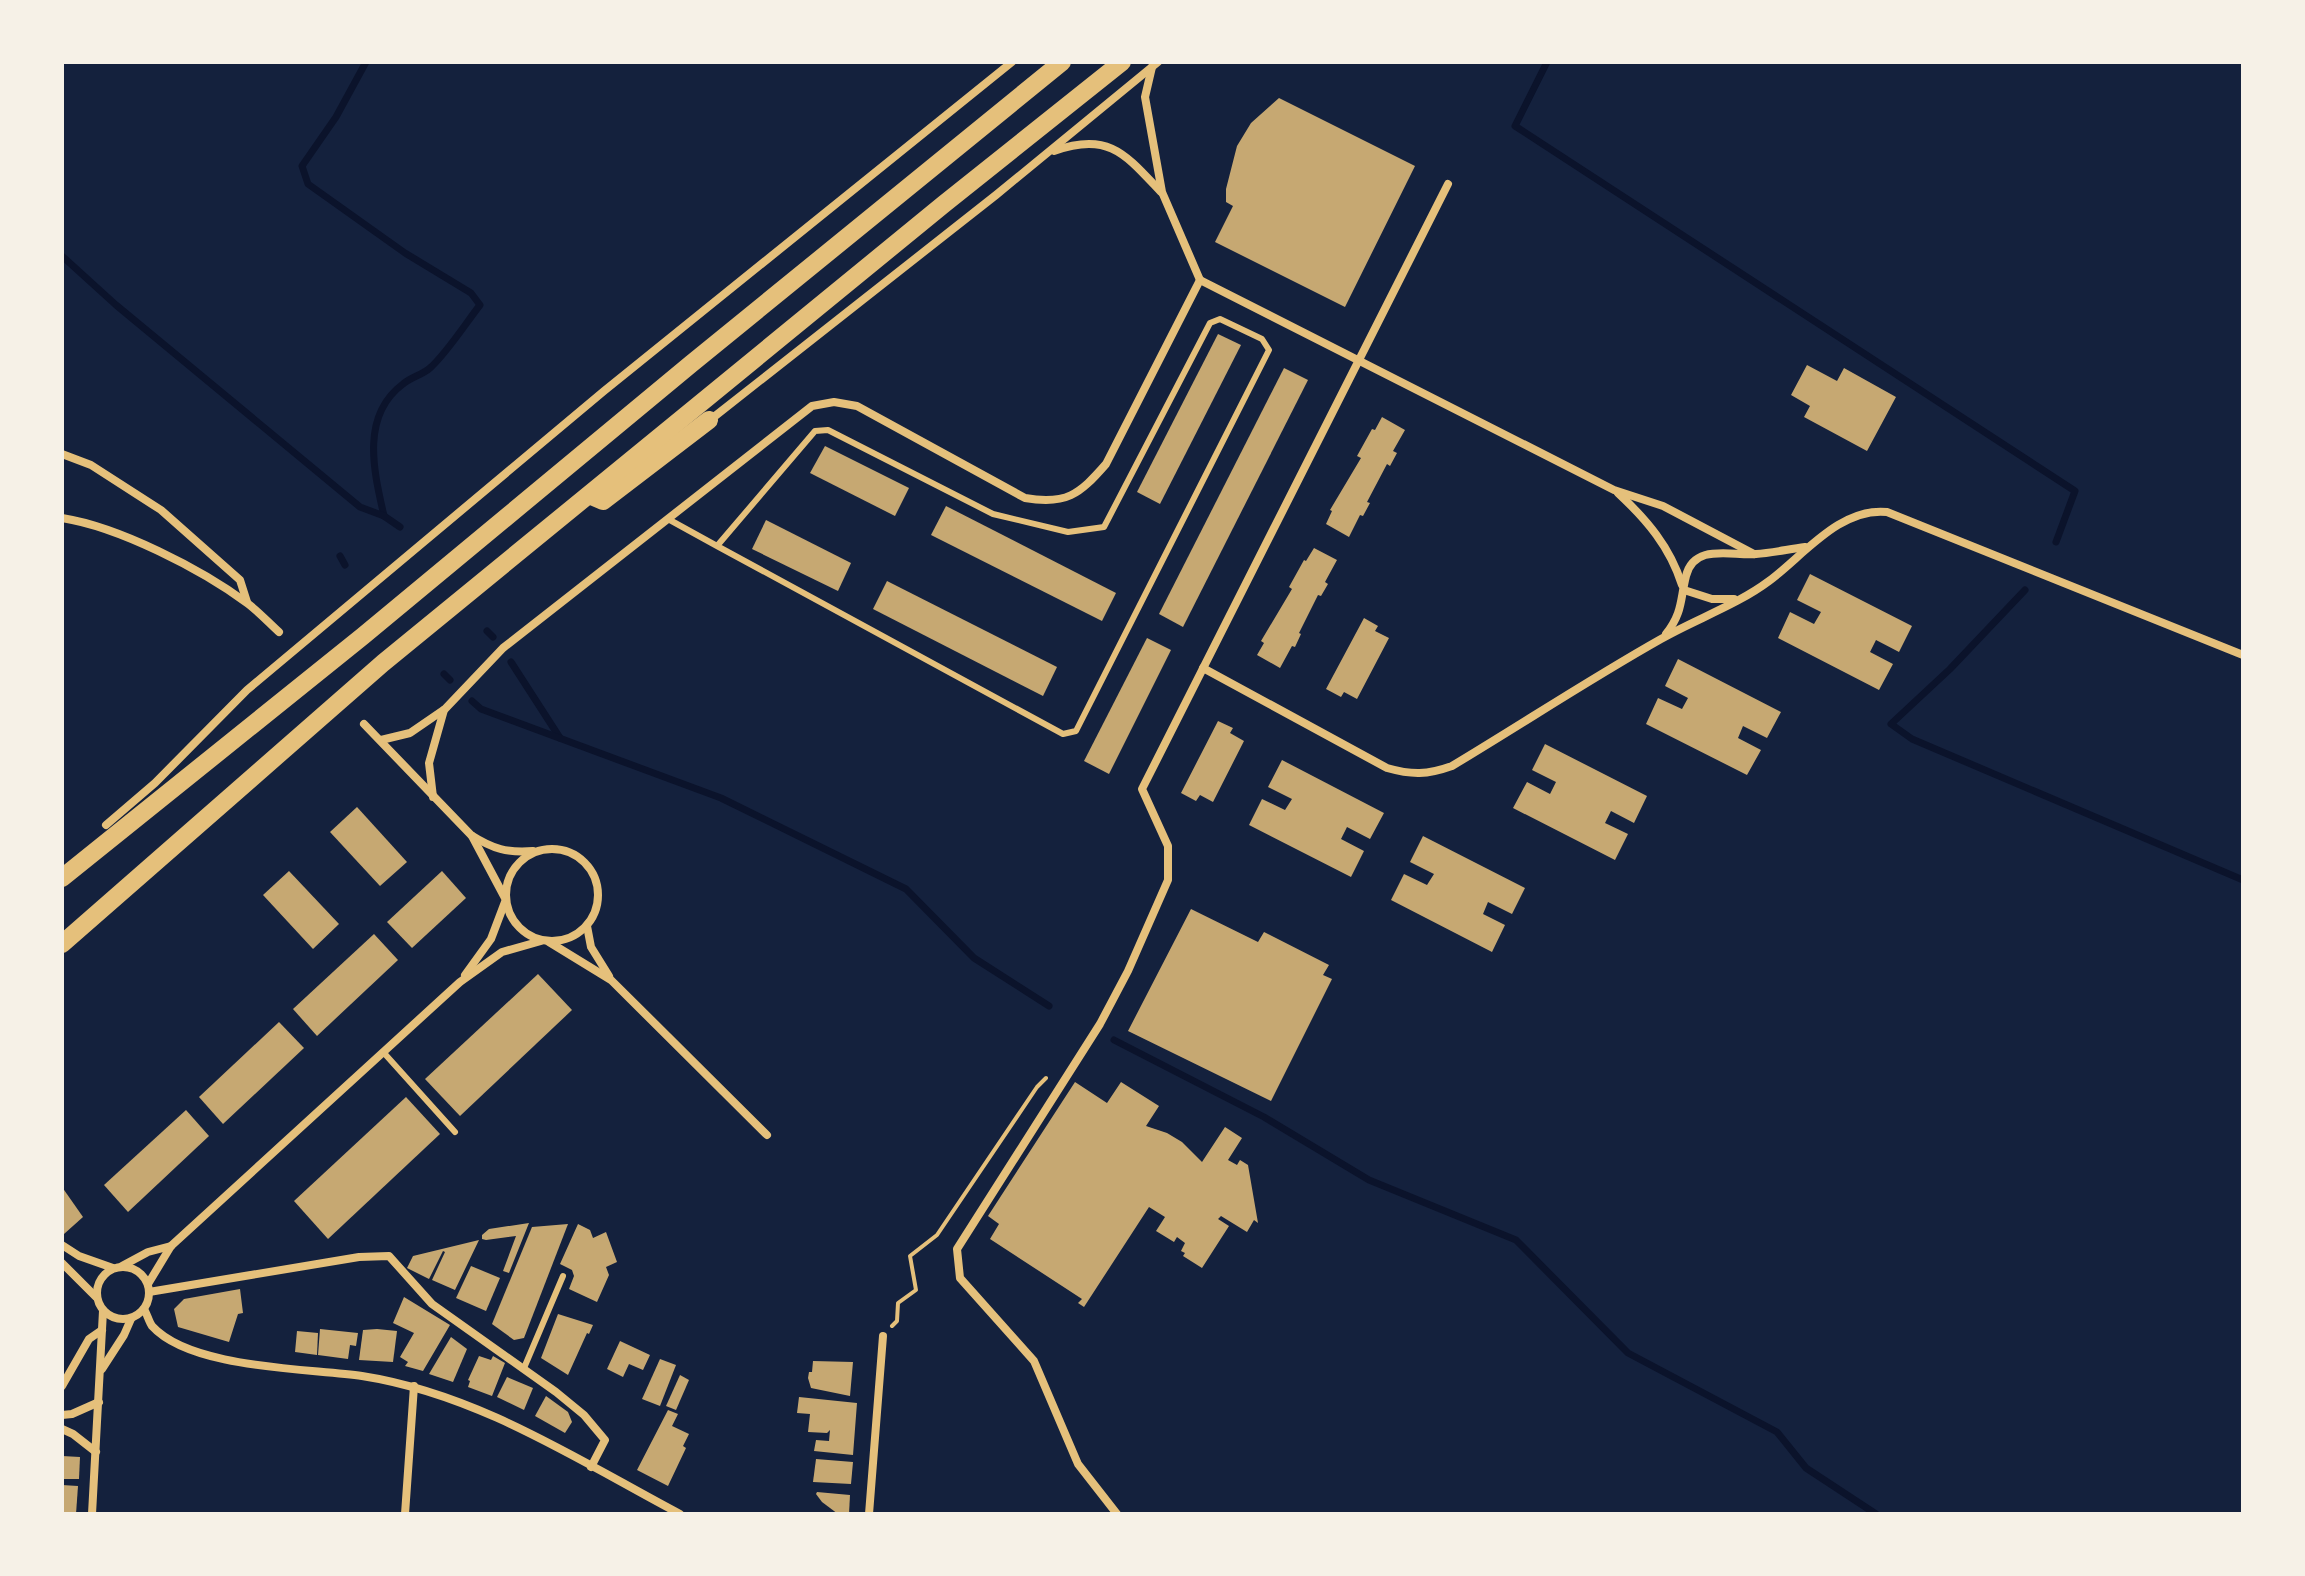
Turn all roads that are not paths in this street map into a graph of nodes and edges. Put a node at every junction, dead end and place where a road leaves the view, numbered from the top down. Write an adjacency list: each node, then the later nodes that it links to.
1 (1012, 62): 30 (street)
2 (1062, 62): 30 (highway)
3 (1122, 62): 13 (highway)
4 (1155, 64): 5 (street); 7 (street)
5 (1046, 154): 7 (street); 10 (street)
6 (1448, 184): 9 (street)
7 (1162, 192): 8 (street)
8 (1200, 280): 9 (street); 15 (street)
9 (1359, 360): 12 (street); 25 (street)
10 (709, 420): 13 (highway)
11 (62, 454): 21 (street)
12 (1614, 490): 18 (street); 19 (street)
13 (589, 495): 37 (highway)
14 (62, 518): 21 (street)
15 (668, 519): 16 (lane); 26 (street)
16 (717, 546): 16 (lane)
17 (1807, 546): 18 (street); 20 (street); 24 (street)
18 (1754, 554): 19 (street)
19 (1684, 590): 20 (street); 23 (street)
20 (1737, 599): 23 (street)
21 (248, 603): 22 (street)
22 (279, 632)
23 (1663, 638): 25 (street)
24 (2243, 655)
25 (1203, 668): 68 (street)
26 (445, 709): 28 (street); 29 (street)
27 (364, 724): 28 (street)
28 (381, 740): 29 (street)
29 (433, 797): 31 (street)
30 (105, 834): 33 (highway)
31 (471, 835): 32 (street); 34 (street)
32 (538, 851): 34 (street); 35 (street)
33 (62, 878)
34 (505, 900): 36 (street); 39 (street)
35 (587, 926): 36 (street); 38 (street)
36 (545, 941): 38 (street); 39 (street)
37 (62, 944)
38 (611, 980): 42 (street)
39 (460, 982): 40 (street)
40 (384, 1053): 41 (lane); 44 (street)
41 (455, 1132)
42 (767, 1135)
43 (62, 1245): 46 (street)
44 (171, 1246): 46 (street); 48 (street)
45 (62, 1263): 49 (street)
46 (117, 1267): 48 (street); 49 (street)
47 (563, 1276): 55 (lane)
48 (148, 1288): 50 (street); 55 (street)
49 (96, 1297): 51 (street)
50 (144, 1309): 52 (street); 58 (street)
51 (103, 1311): 52 (street); 53 (street)
52 (131, 1319): 56 (street)
53 (102, 1330): 56 (street); 57 (street)
54 (883, 1336): 67 (street)
55 (524, 1368): 63 (street)
56 (101, 1370): 59 (street)
57 (62, 1386)
58 (414, 1386): 63 (street); 65 (street)
59 (99, 1402): 60 (street); 62 (street)
60 (62, 1415)
61 (62, 1429): 62 (street)
62 (96, 1452): 64 (street)
63 (591, 1467): 66 (street)
64 (92, 1514)
65 (405, 1514)
66 (680, 1514)
67 (869, 1514)
68 (1117, 1514)

